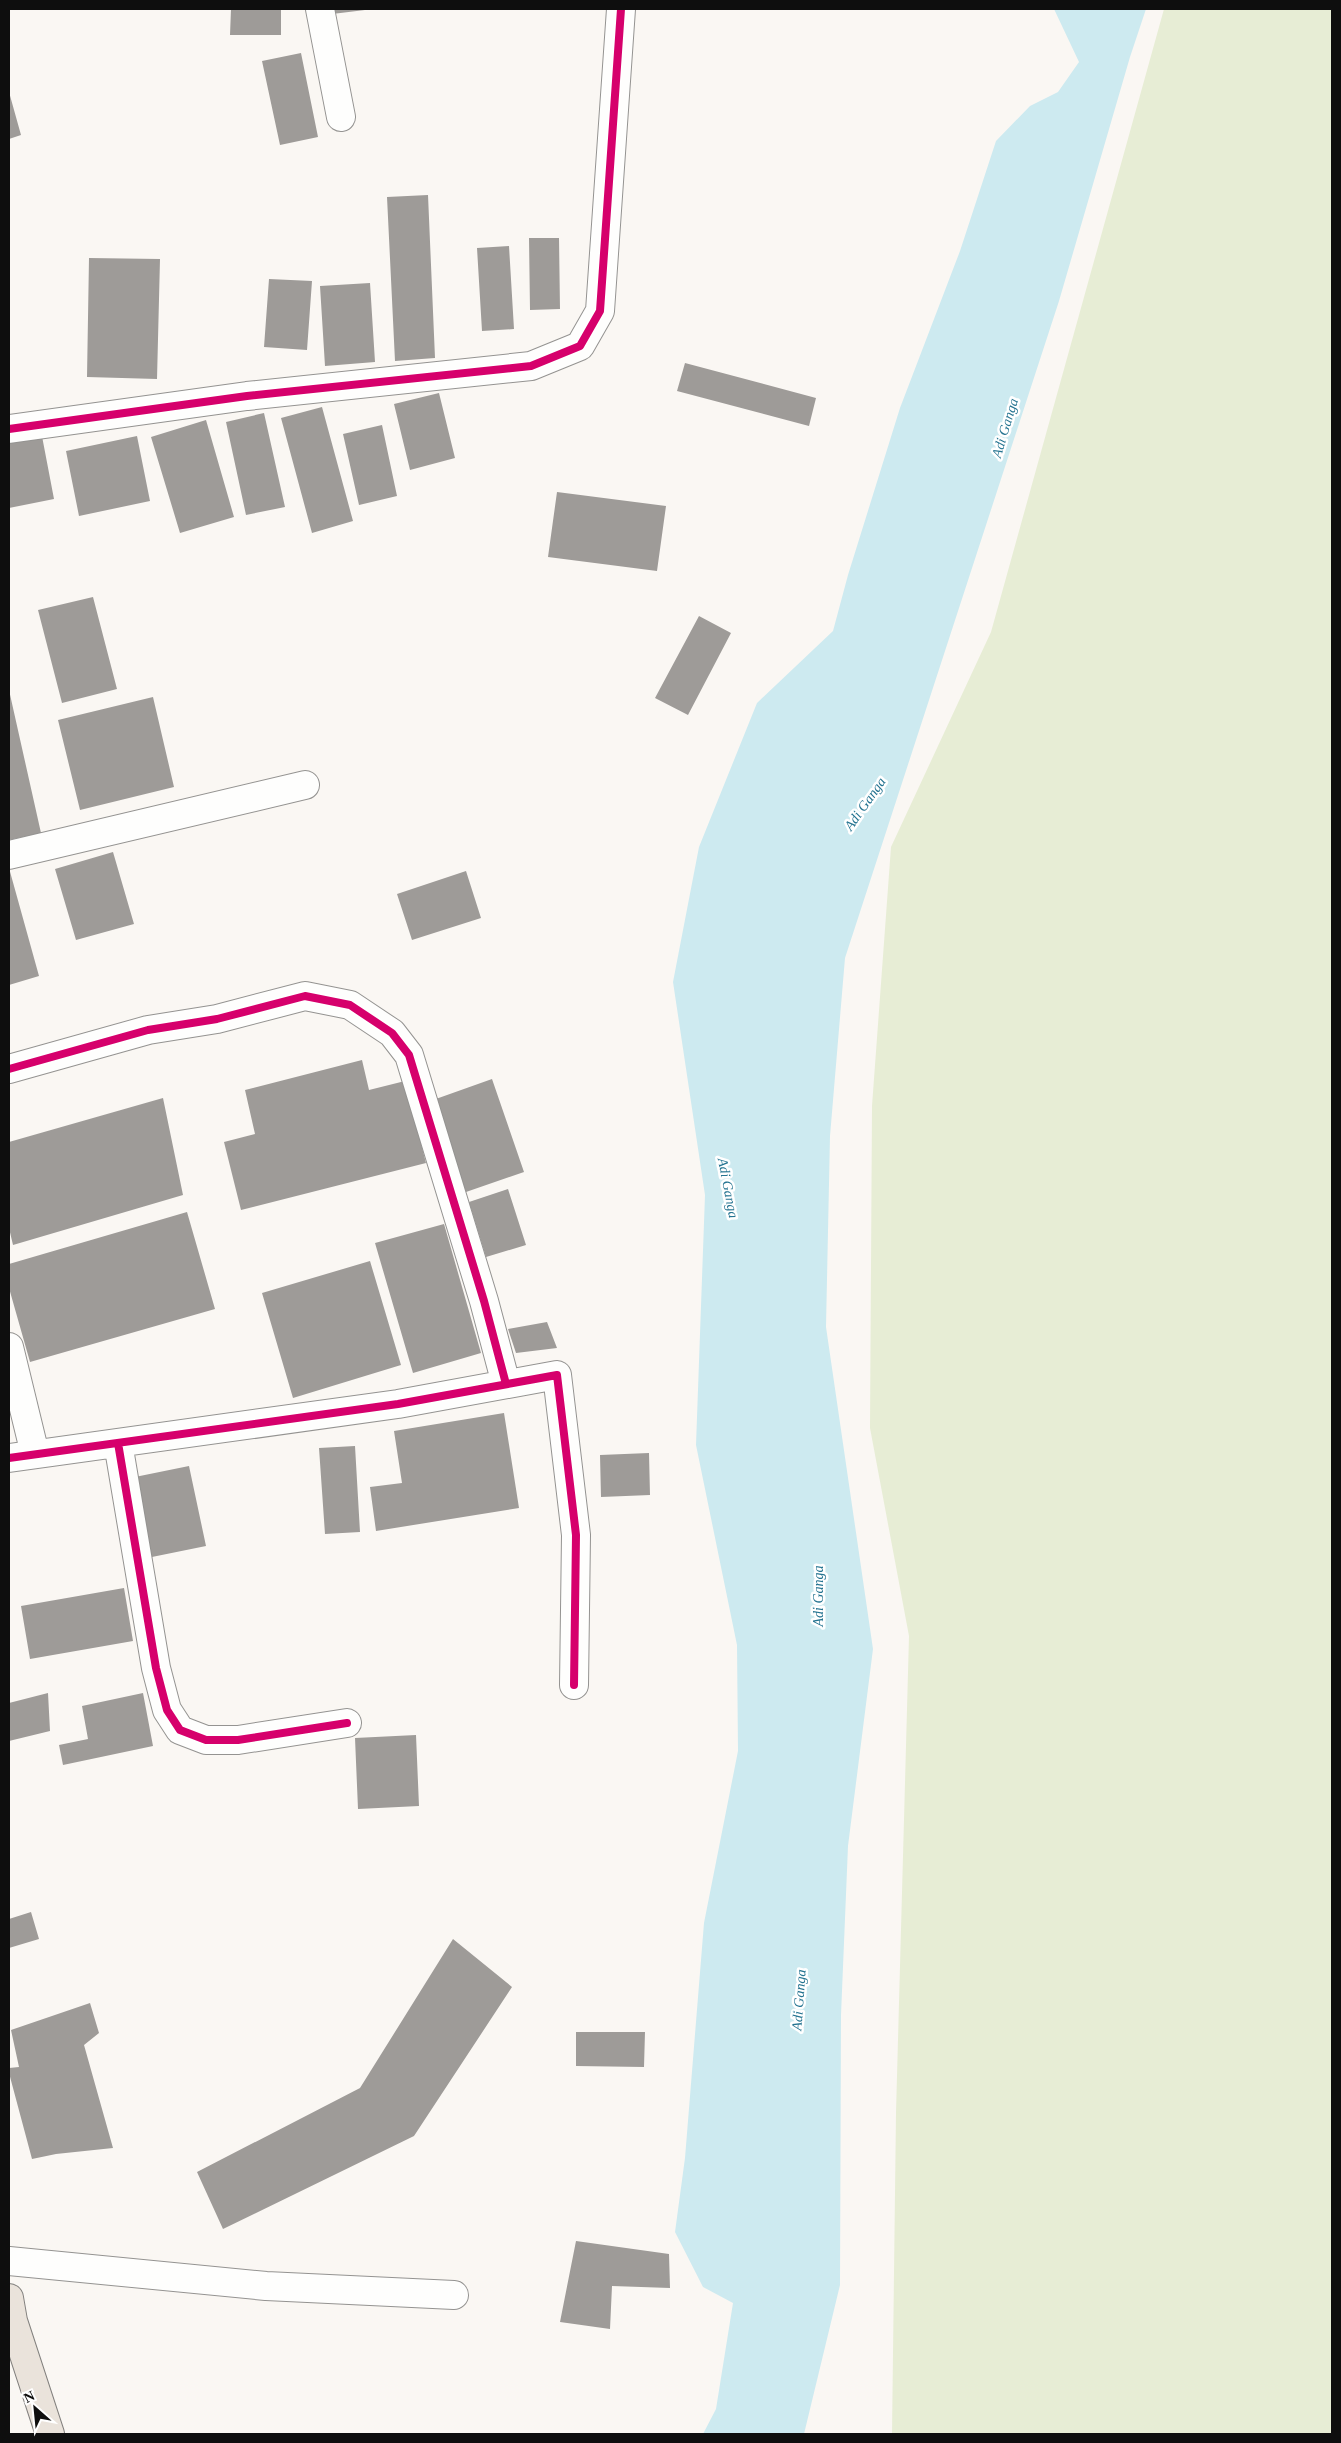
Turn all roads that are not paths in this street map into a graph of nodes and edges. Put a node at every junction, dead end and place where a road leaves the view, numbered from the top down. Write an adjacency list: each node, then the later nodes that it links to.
1 (320, 9): 3 (street)
2 (620, 9): 4 (street)
3 (341, 117)
4 (9, 429)
5 (305, 785): 6 (street)
6 (9, 855)
7 (9, 1069): 9 (street)
8 (9, 1347): 11 (street)
9 (506, 1384): 10 (street); 13 (street)
10 (118, 1443): 11 (street); 14 (street)
11 (35, 1454): 12 (street)
12 (9, 1458)
13 (574, 1685)
14 (347, 1723)
15 (9, 2262): 16 (street)
16 (454, 2295)
17 (10, 2314): 18 (main road)
18 (50, 2434)

